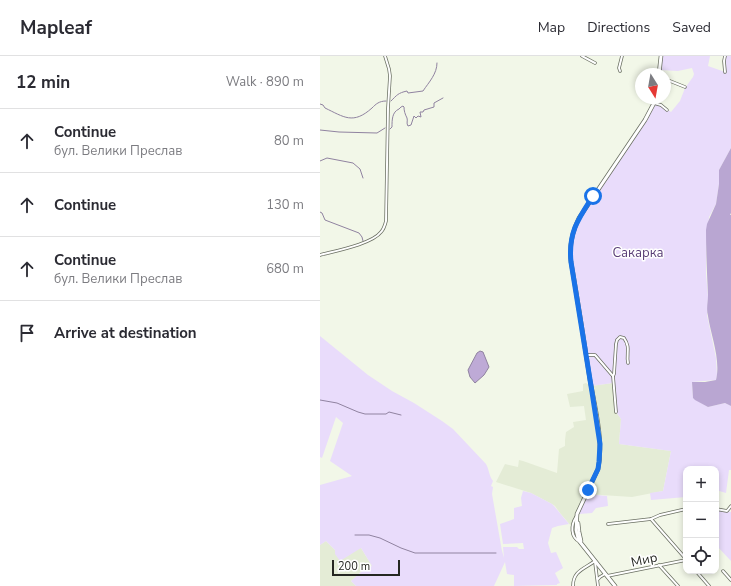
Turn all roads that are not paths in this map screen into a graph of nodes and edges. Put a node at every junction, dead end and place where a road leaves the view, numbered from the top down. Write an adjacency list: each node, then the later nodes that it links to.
1 (385, 56): 15 (street)
2 (582, 56): 6 (street)
3 (622, 56): 8 (street)
4 (661, 56): 7 (main road)
5 (725, 56): 9 (street)
6 (595, 63)
7 (660, 68)
8 (620, 71)
9 (725, 72)
10 (671, 82): 11 (street)
11 (684, 87)
12 (653, 104): 16 (main road)
13 (658, 104): 14 (street)
14 (667, 110)
15 (320, 255)
16 (586, 355): 18 (street); 21 (main road)
17 (628, 363): 18 (street)
18 (613, 376): 19 (street)
19 (616, 412)
20 (731, 506): 23 (street)
21 (580, 508): 26 (main road); 26 (main road)
22 (683, 510): 24 (street)
23 (719, 510)
24 (651, 519): 25 (street); 27 (street)
25 (608, 524)
26 (584, 548): 29 (main road)
27 (683, 556)
28 (683, 561): 30 (street, Мир)
29 (595, 562): 33 (main road); 34 (street); 36 (street)
30 (659, 565): 33 (street, Мир); 39 (street)
31 (723, 571): 35 (street)
32 (699, 574): 40 (street)
33 (606, 575): 34 (street); 38 (main road)
34 (598, 580): 37 (street)
35 (731, 580)
36 (573, 586)
37 (598, 586)
38 (614, 586)
39 (678, 586)
40 (709, 586)

